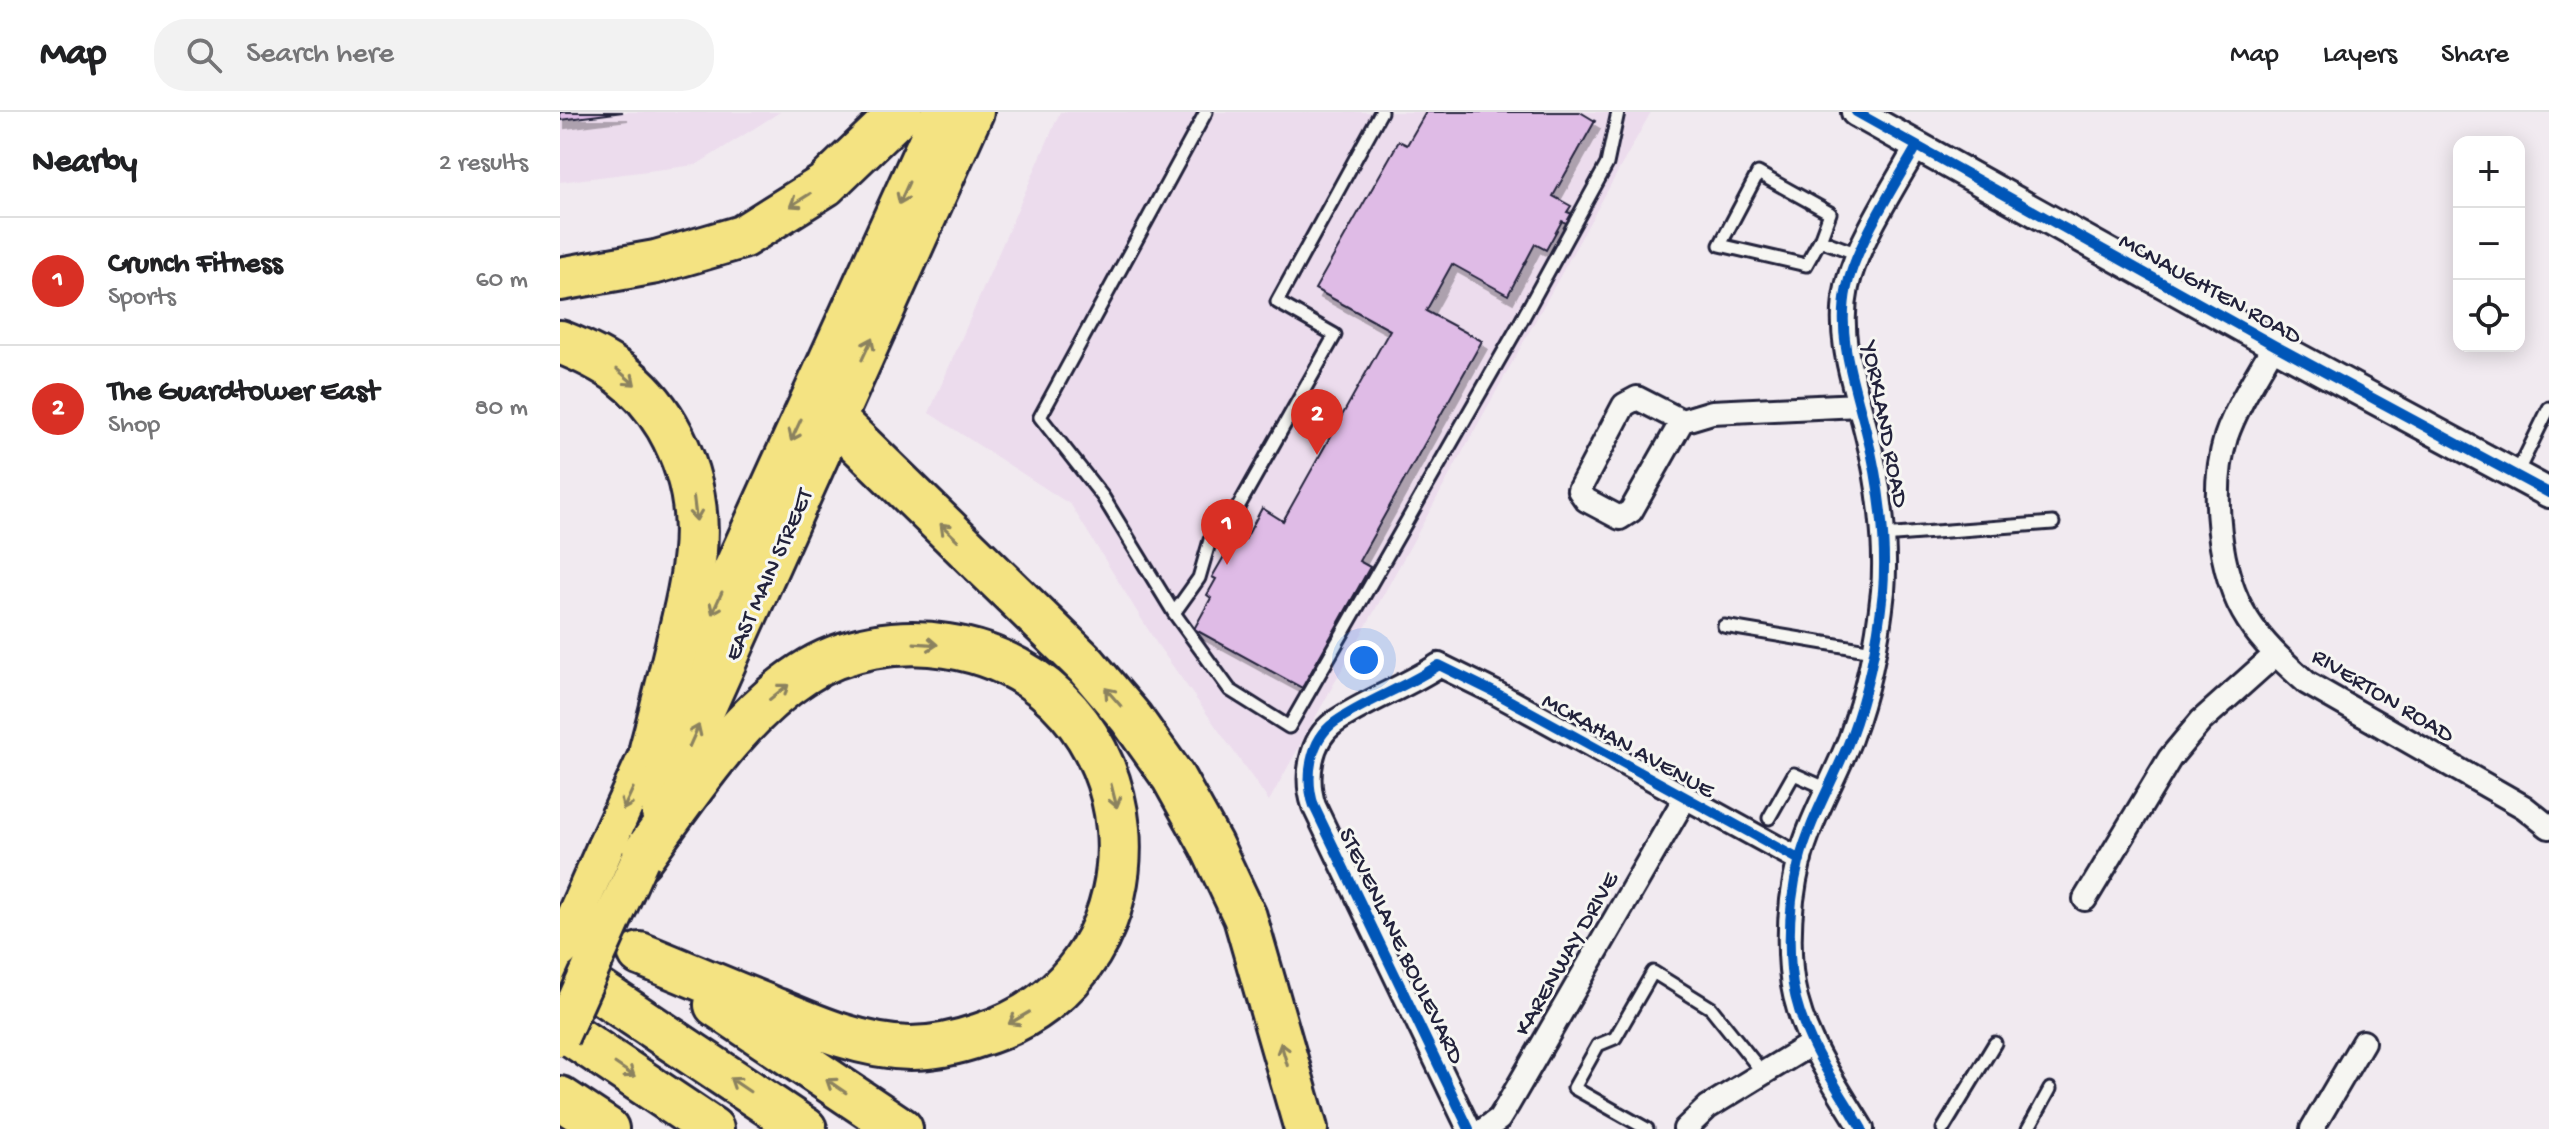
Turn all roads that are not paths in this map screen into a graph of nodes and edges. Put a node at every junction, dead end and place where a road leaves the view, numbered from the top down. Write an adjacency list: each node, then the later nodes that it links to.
1 (901, 112): 11 (highway, one-way to 11)
2 (940, 112): 26 (main road, EAST MAIN STREET, one-way to 26)
3 (975, 112): 16 (main road, EAST MAIN STREET, one-way to 3)
4 (1206, 112): 22 (lane)
5 (1381, 112): 22 (lane)
6 (1618, 112): 22 (lane)
7 (1856, 112): 8 (street, MCNAUGHTEN ROAD)
8 (1917, 146): 10 (street, YORKLAND ROAD); 13 (street, MCNAUGHTEN ROAD)
9 (1820, 240): 9 (lane); 10 (lane)
10 (1858, 254): 14 (street, YORKLAND ROAD)
11 (560, 279)
12 (560, 342): 26 (highway, one-way to 26)
13 (2274, 345): 18 (street, MCNAUGHTEN ROAD); 25 (street, RIVERTON ROAD)
14 (1859, 405): 17 (street); 21 (street, YORKLAND ROAD)
15 (2549, 408): 18 (lane)
16 (835, 420): 32 (main road, EAST MAIN STREET, one-way to 16); 49 (highway, one-way to 16)
17 (1682, 421): 17 (street)
18 (2516, 475): 19 (street, MCNAUGHTEN ROAD)
19 (2549, 493)
20 (2053, 523): 21 (lane)
21 (1882, 536): 24 (street, YORKLAND ROAD)
22 (1174, 613)
23 (1724, 626): 24 (lane)
24 (1873, 651): 28 (street, YORKLAND ROAD)
25 (2276, 654): 31 (street, RIVERTON ROAD); 34 (street)
26 (651, 749): 32 (main road, EAST MAIN STREET, one-way to 32)
27 (1308, 777): 29 (street, MCKAHAN AVENUE); 50 (street, STEVENLANE BOULEVARD)
28 (1828, 789): 30 (lane); 33 (street, YORKLAND ROAD)
29 (1685, 798): 33 (street, MCKAHAN AVENUE); 51 (street, KARENWAY DRIVE)
30 (1769, 818)
31 (2549, 827)
32 (622, 853): 36 (main road, EAST MAIN STREET, bridge); 37 (highway, one-way to 37); 40 (main road, EAST MAIN STREET, bridge)
33 (1800, 860): 43 (street, YORKLAND ROAD)
34 (2085, 899)
35 (560, 900): 37 (highway)
36 (560, 950)
37 (640, 954): 48 (highway, one-way to 37)
38 (560, 965): 47 (highway, one-way to 38)
39 (560, 1027): 46 (highway, one-way to 46)
40 (560, 1037)
41 (2363, 1042): 57 (street)
42 (1995, 1043): 55 (lane)
43 (1811, 1044): 44 (street); 54 (street, YORKLAND ROAD)
44 (1763, 1073): 52 (lane); 53 (street)
45 (2050, 1089): 56 (lane)
46 (712, 1129)
47 (805, 1129)
48 (901, 1129)
49 (1306, 1129)
50 (1469, 1129)
51 (1485, 1129)
52 (1647, 1129)
53 (1685, 1129)
54 (1862, 1129)
55 (1943, 1129)
56 (2028, 1129)
57 (2312, 1129)

